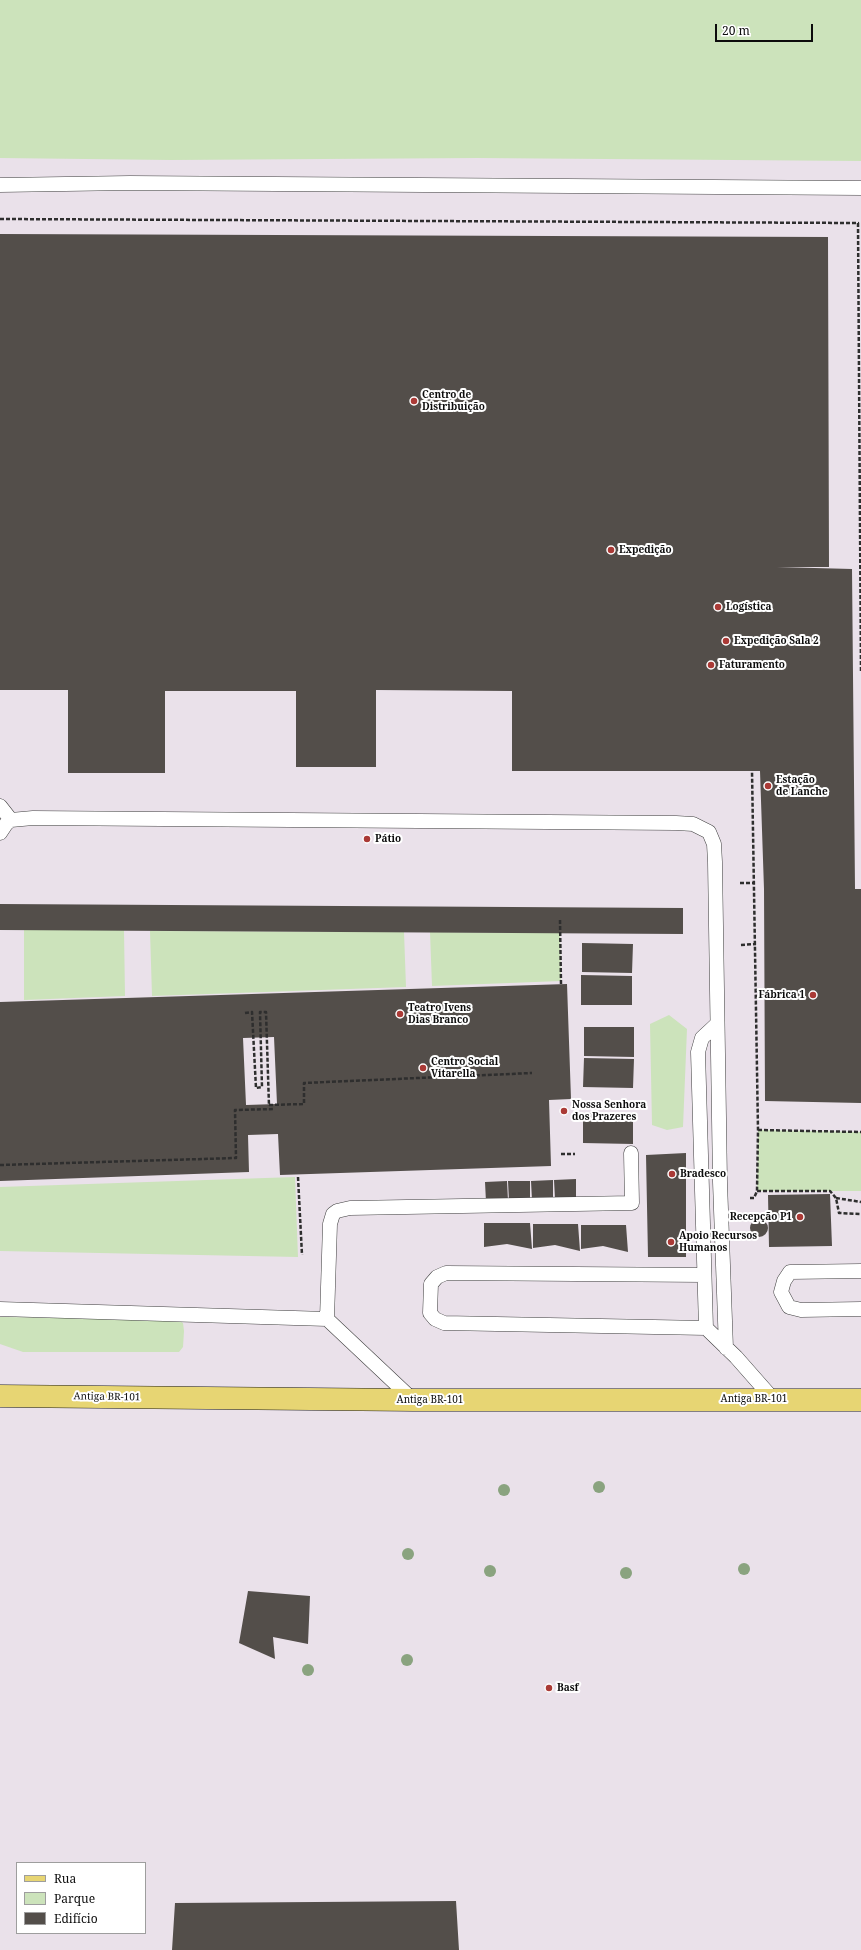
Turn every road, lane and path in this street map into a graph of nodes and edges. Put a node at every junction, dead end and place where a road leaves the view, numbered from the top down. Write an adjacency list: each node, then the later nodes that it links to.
1 (0, 184): 2 (lane)
2 (861, 188)
3 (0, 219): 4 (path)
4 (861, 672)
5 (752, 771): 11 (path)
6 (0, 806): 7 (lane)
7 (11, 820): 8 (lane); 14 (lane)
8 (0, 833)
9 (560, 920): 12 (path)
10 (741, 937): 11 (path)
11 (756, 944): 19 (path)
12 (561, 984)
13 (246, 1012): 16 (path)
14 (716, 1025): 33 (lane); 38 (lane)
15 (532, 1074): 16 (path)
16 (269, 1106): 17 (path)
17 (269, 1109): 18 (path); 24 (path)
18 (274, 1109)
19 (758, 1130): 20 (path); 26 (path)
20 (861, 1132)
21 (631, 1153): 36 (lane)
22 (561, 1154): 23 (path)
23 (575, 1154)
24 (0, 1165)
25 (298, 1177): 31 (path)
26 (757, 1191): 27 (path); 28 (path)
27 (750, 1198)
28 (836, 1198): 29 (path); 30 (path)
29 (861, 1202)
30 (861, 1214)
31 (302, 1255)
32 (861, 1271): 35 (lane)
33 (704, 1276): 37 (lane); 37 (lane)
34 (0, 1309): 36 (lane)
35 (861, 1309)
36 (327, 1319): 41 (lane)
37 (706, 1328): 38 (lane)
38 (726, 1348): 40 (lane)
39 (0, 1396): 41 (main road, Antiga BR-101)
40 (773, 1399): 41 (main road, Antiga BR-101); 42 (main road, Antiga BR-101)
41 (413, 1400)
42 (861, 1400)

